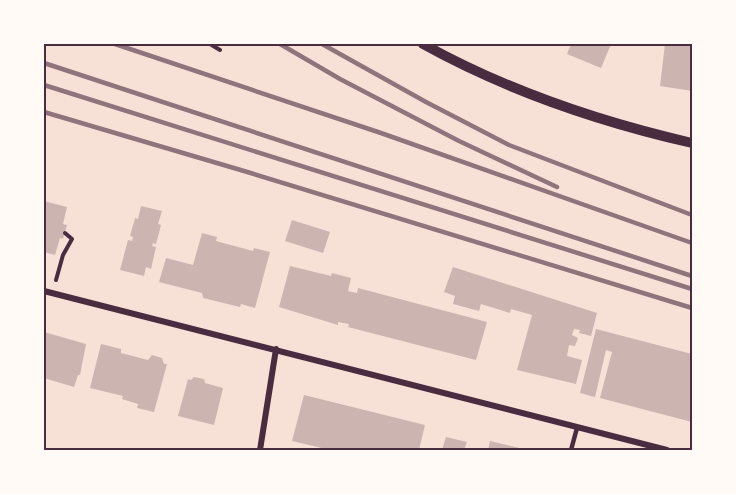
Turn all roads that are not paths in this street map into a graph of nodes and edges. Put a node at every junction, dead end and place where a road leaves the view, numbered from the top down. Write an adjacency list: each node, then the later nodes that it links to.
1 (423, 44): 2 (street)
2 (693, 143)
3 (44, 291): 4 (street)
4 (276, 350): 5 (street); 6 (street)
5 (577, 428): 7 (lane); 8 (street)
6 (260, 450)
7 (571, 450)
8 (667, 450)

